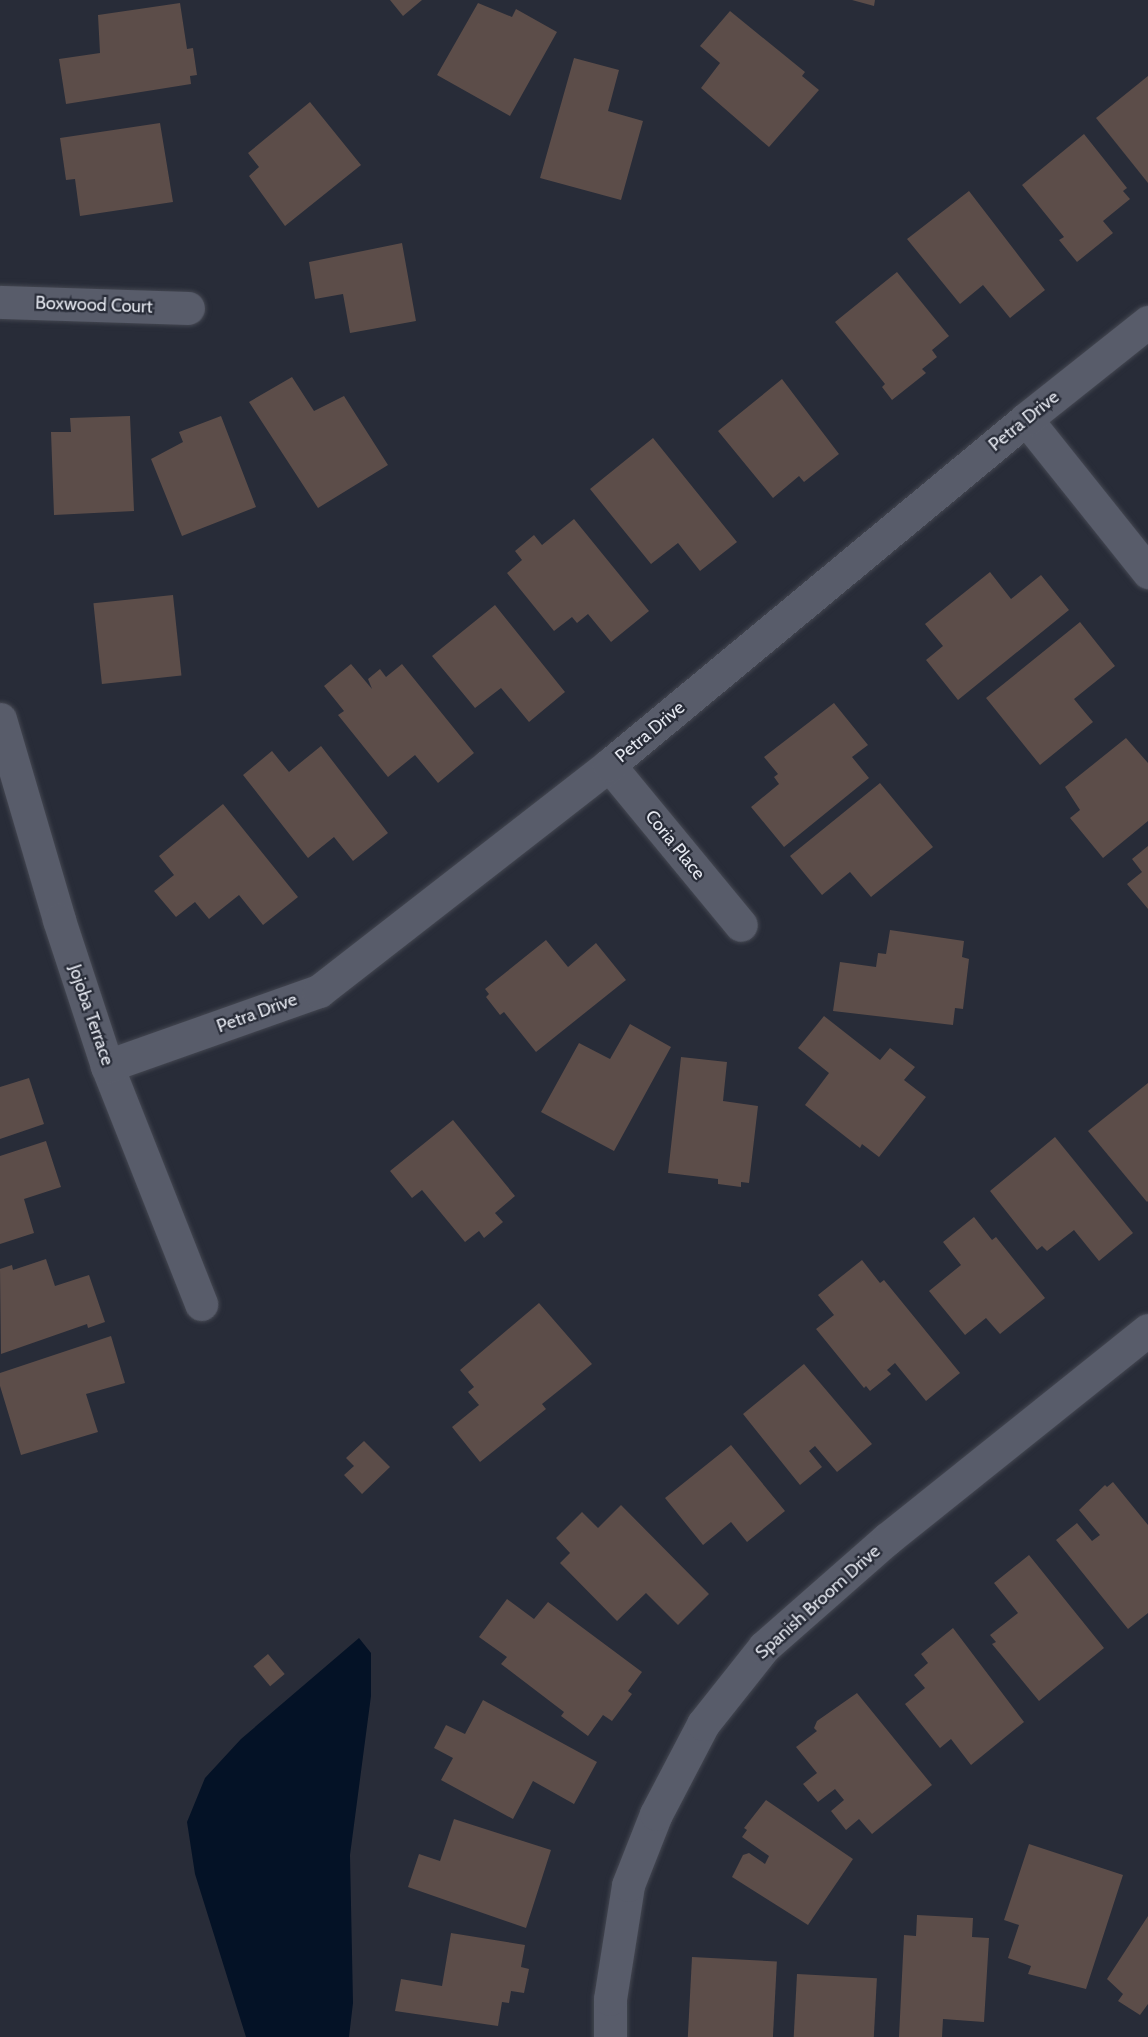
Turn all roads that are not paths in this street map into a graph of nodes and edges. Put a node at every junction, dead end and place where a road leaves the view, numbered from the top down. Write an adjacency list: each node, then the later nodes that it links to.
1 (0, 302): 2 (street, Boxwood Court)
2 (188, 308)
3 (1148, 322): 4 (street, Petra Drive)
4 (1026, 419): 5 (street); 7 (street, Petra Drive)
5 (1148, 572)
6 (0, 718): 9 (street, Jojoba Terrace)
7 (609, 765): 8 (street, Coria Place); 9 (street, Petra Drive)
8 (741, 925)
9 (108, 1066): 10 (street, Jojoba Terrace)
10 (201, 1304)
11 (1148, 1330): 12 (street, Spanish Broom Drive)
12 (610, 2037)

